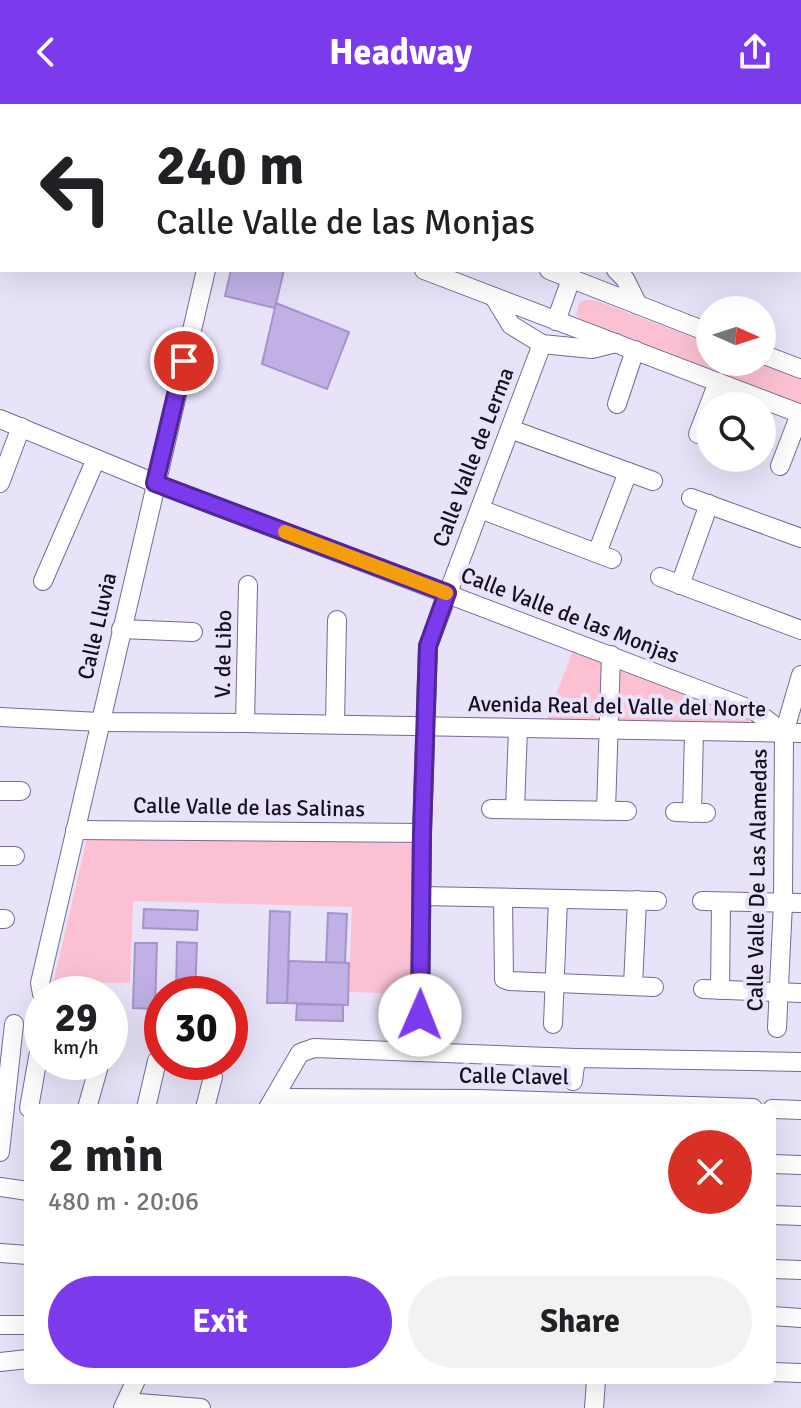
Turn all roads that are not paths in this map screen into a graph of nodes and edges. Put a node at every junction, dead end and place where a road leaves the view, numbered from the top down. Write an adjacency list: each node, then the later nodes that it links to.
1 (206, 272): 27 (street, Calle Lluvia)
2 (429, 272): 6 (street)
3 (554, 272): 5 (street)
4 (618, 272): 7 (street)
5 (571, 279): 7 (street); 8 (street)
6 (494, 297): 8 (street); 11 (street)
7 (638, 305): 9 (street)
8 (556, 321): 10 (street)
9 (696, 328)
10 (616, 343): 11 (street); 12 (street)
11 (542, 344): 21 (street, Calle Valle de Lerma)
12 (635, 350): 15 (street); 17 (street)
13 (776, 359): 14 (street)
14 (801, 369)
15 (718, 382): 16 (street); 18 (street)
16 (714, 392)
17 (617, 404)
18 (801, 414): 23 (street)
19 (0, 419): 20 (street, Calle Valle de las Monjas)
20 (21, 427): 22 (street, Calle Valle de las Monjas); 26 (street)
21 (510, 429): 24 (street); 28 (street, Calle Valle de Lerma)
22 (96, 459): 27 (street, Calle Valle de las Monjas); 31 (street)
23 (779, 466)
24 (628, 472): 25 (street); 28 (street)
25 (653, 481)
26 (0, 483)
27 (155, 483): 34 (street, Calle Valle de las Monjas); 36 (street, Calle Lluvia)
28 (480, 509): 34 (street, Calle Valle de Lerma)
29 (801, 538): 33 (street)
30 (660, 577): 33 (street)
31 (43, 581)
32 (247, 585): 43 (street, V. de Libo)
33 (680, 585): 37 (street)
34 (447, 593): 39 (street, Calle Valle de las Monjas); 45 (street, Calle Valle de Lerma)
35 (337, 620): 44 (street)
36 (121, 629): 38 (street); 42 (street, Calle Lluvia)
37 (801, 630)
38 (193, 631)
39 (611, 655): 47 (street); 49 (street, Calle Valle de las Monjas)
40 (801, 675): 49 (street, Calle Valle De Las Alamedas)
41 (0, 717): 42 (street, Avenida Real del Valle del Norte)
42 (100, 722): 43 (street, Avenida Real del Valle del Norte); 57 (street, Calle Lluvia)
43 (245, 723): 44 (street, Avenida Real del Valle del Norte)
44 (335, 724): 45 (street, Avenida Real del Valle del Norte)
45 (425, 726): 46 (street, Avenida Real del Valle del Norte); 58 (street, Calle Valle de Lerma)
46 (518, 729): 47 (street, Avenida Real del Valle del Norte); 53 (street)
47 (608, 731): 48 (street, Avenida Real del Valle del Norte); 54 (street)
48 (694, 732): 49 (street, Avenida Real del Valle del Norte); 56 (street)
49 (792, 733): 66 (street, Calle Valle De Las Alamedas)
50 (0, 791): 51 (street)
51 (21, 791)
52 (491, 809): 53 (street)
53 (515, 809): 54 (street)
54 (606, 811): 55 (street)
55 (627, 811)
56 (691, 813)
57 (75, 830): 58 (street, Calle Valle de las Salinas); 67 (street, Calle Lluvia)
58 (422, 833): 59 (street, Calle Valle de Lerma)
59 (422, 896): 60 (street); 73 (street, Calle Valle de Lerma)
60 (503, 898): 61 (street); 68 (street)
61 (558, 899): 62 (street); 68 (street)
62 (637, 900): 63 (street); 69 (street)
63 (657, 901)
64 (702, 901): 65 (street)
65 (721, 902): 66 (street); 71 (street)
66 (792, 903): 71 (street, Calle Valle De Las Alamedas)
67 (42, 976)
68 (554, 984): 69 (street); 75 (street)
69 (633, 986): 70 (street)
70 (654, 987)
71 (778, 992): 72 (street); 76 (street, Calle Valle De Las Alamedas)
72 (801, 993)
73 (420, 1015)
74 (14, 1024): 93 (street)
75 (553, 1024)
76 (777, 1028)
77 (576, 1058): 78 (street); 83 (street); 84 (street)
78 (801, 1062)
79 (34, 1080): 85 (street)
80 (95, 1080): 86 (street)
81 (153, 1080): 87 (street)
82 (212, 1080): 88 (street)
83 (573, 1081)
84 (271, 1103): 89 (street, Calle Clavel)
85 (30, 1104)
86 (88, 1104)
87 (147, 1104)
88 (206, 1104)
89 (631, 1104)
90 (776, 1109): 91 (street)
91 (801, 1110)
92 (24, 1114): 93 (street)
93 (3, 1115): 94 (street)
94 (0, 1152)
95 (776, 1164): 96 (street)
96 (801, 1165)
97 (0, 1187): 98 (street)
98 (24, 1190)
99 (776, 1215): 100 (street)
100 (801, 1216)
101 (0, 1253): 102 (street)
102 (24, 1255)
103 (776, 1269): 104 (street)
104 (801, 1270)
105 (776, 1316): 106 (street)
106 (801, 1318)
107 (0, 1325): 108 (street)
108 (24, 1325)
109 (24, 1359): 110 (street)
110 (0, 1362)
111 (776, 1372): 112 (street)
112 (801, 1373)
113 (134, 1384): 115 (street)
114 (596, 1384): 117 (street)
115 (124, 1405): 116 (street)
116 (201, 1408)
117 (594, 1408)

